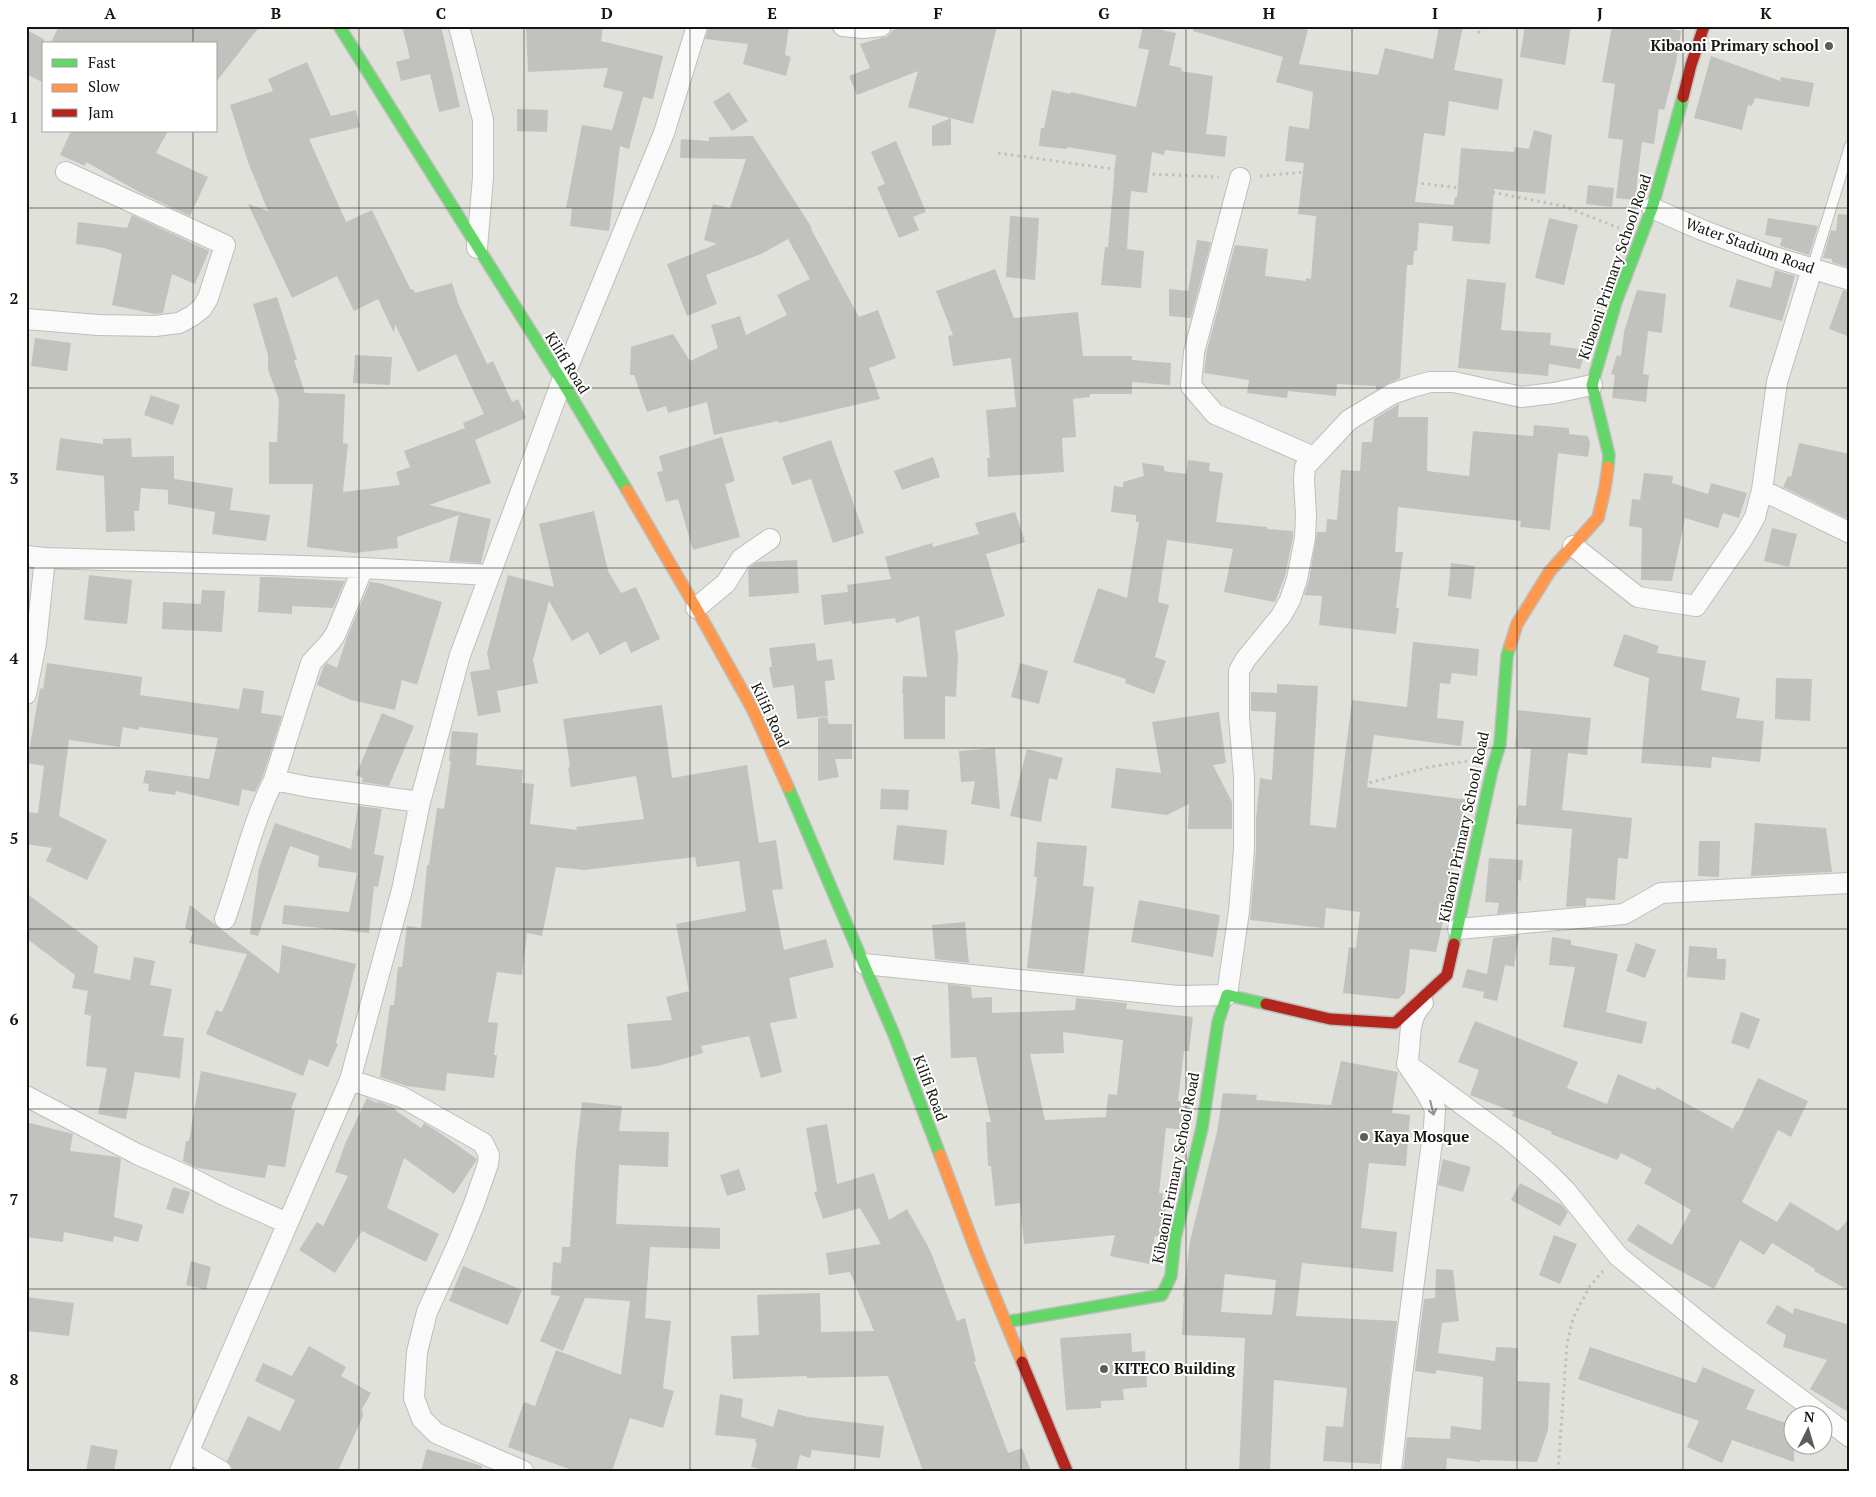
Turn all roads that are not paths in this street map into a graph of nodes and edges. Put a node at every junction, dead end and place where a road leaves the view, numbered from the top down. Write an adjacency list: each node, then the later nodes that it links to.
1 (339, 26): 11 (street, Kilifi Road)
2 (459, 26): 11 (street)
3 (697, 26): 15 (street)
4 (843, 26): 5 (street)
5 (881, 26)
6 (1704, 26): 10 (street, Kibaoni Primary School Road)
7 (1850, 146): 12 (lane)
8 (66, 172): 14 (street)
9 (1240, 178): 17 (street)
10 (1652, 208): 12 (street, Water Stadium Road); 16 (street, Kibaoni Primary School Road)
11 (477, 248): 15 (street, Kilifi Road)
12 (1812, 269): 13 (street, Water Stadium Road); 18 (street)
13 (1850, 280)
14 (26, 319)
15 (562, 381): 24 (street); 25 (street, Kilifi Road)
16 (1592, 385): 17 (street); 21 (street, Kibaoni Primary School Road)
17 (1314, 457): 34 (street)
18 (1762, 490): 19 (street); 21 (street)
19 (1850, 533)
20 (770, 539): 25 (street)
21 (1573, 546): 31 (street, Kibaoni Primary School Road)
22 (36, 557): 23 (street); 26 (street)
23 (363, 568): 24 (street); 27 (street)
24 (489, 574): 28 (street)
25 (696, 608): 32 (street, Kilifi Road)
26 (26, 694)
27 (274, 780): 28 (street); 30 (street)
28 (420, 802): 36 (street)
29 (1850, 883): 31 (street)
30 (225, 919)
31 (1458, 929): 33 (street, Kibaoni Primary School Road)
32 (864, 964): 34 (street); 39 (street, Kilifi Road)
33 (1447, 975): 34 (street); 35 (street)
34 (1227, 995): 39 (street, Kibaoni Primary School Road)
35 (1407, 1064): 40 (street); 48 (street, one-way to 48)
36 (350, 1080): 38 (street); 46 (street)
37 (26, 1096): 38 (street)
38 (287, 1223): 43 (street)
39 (1006, 1322): 47 (street, Kilifi Road)
40 (1807, 1404)
41 (1834, 1425): 42 (street)
42 (1850, 1437)
43 (188, 1452): 44 (street); 45 (street)
44 (180, 1471)
45 (221, 1471)
46 (523, 1471)
47 (1067, 1471)
48 (1391, 1471)

